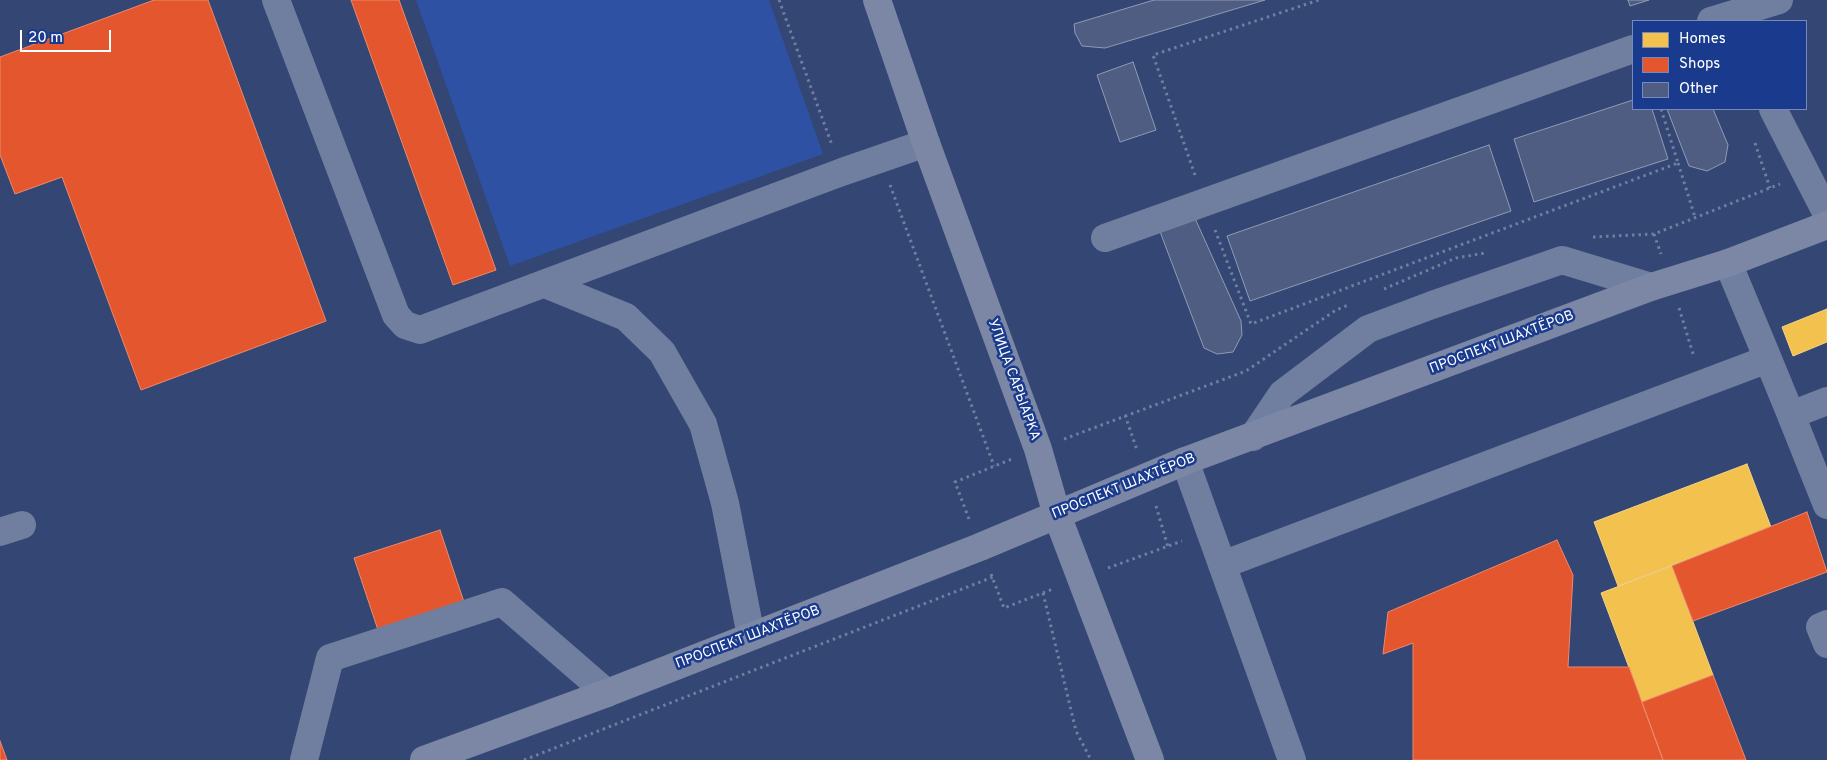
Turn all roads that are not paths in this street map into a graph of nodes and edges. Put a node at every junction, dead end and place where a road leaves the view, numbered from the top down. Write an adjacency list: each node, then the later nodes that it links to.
1 (276, 0): 12 (street)
2 (877, 0): 7 (main road, УЛИЦА САРЫАРКА)
3 (1780, 0): 4 (street)
4 (1722, 15)
5 (1632, 49): 10 (street)
6 (1774, 110): 8 (street)
7 (926, 143): 12 (street); 20 (main road, УЛИЦА САРЫАРКА)
8 (1827, 214)
9 (1827, 225): 11 (main road, ПРОСПЕКТ ШАХТЁРОВ)
10 (1105, 238)
11 (1728, 263): 13 (main road, ПРОСПЕКТ ШАХТЁРОВ); 14 (street)
12 (545, 284): 23 (street)
13 (1651, 287): 17 (main road, ПРОСПЕКТ ШАХТЁРОВ); 17 (street)
14 (1768, 359): 16 (street); 21 (street)
15 (1827, 402): 16 (street)
16 (1791, 415): 19 (street)
17 (1253, 437): 18 (main road, ПРОСПЕКТ ШАХТЁРОВ)
18 (1185, 461): 20 (main road, ПРОСПЕКТ ШАХТЁРОВ); 21 (street)
19 (1827, 505)
20 (1057, 514): 23 (main road, ПРОСПЕКТ ШАХТЁРОВ); 28 (main road, УЛИЦА САРЫАРКА)
21 (1222, 565): 29 (street)
22 (1827, 624): 24 (street)
23 (751, 636): 25 (main road, ПРОСПЕКТ ШАХТЁРОВ)
24 (1827, 644)
25 (607, 693): 26 (street); 27 (main road, ПРОСПЕКТ ШАХТЁРОВ)
26 (304, 760)
27 (424, 760)
28 (1150, 760)
29 (1292, 760)

